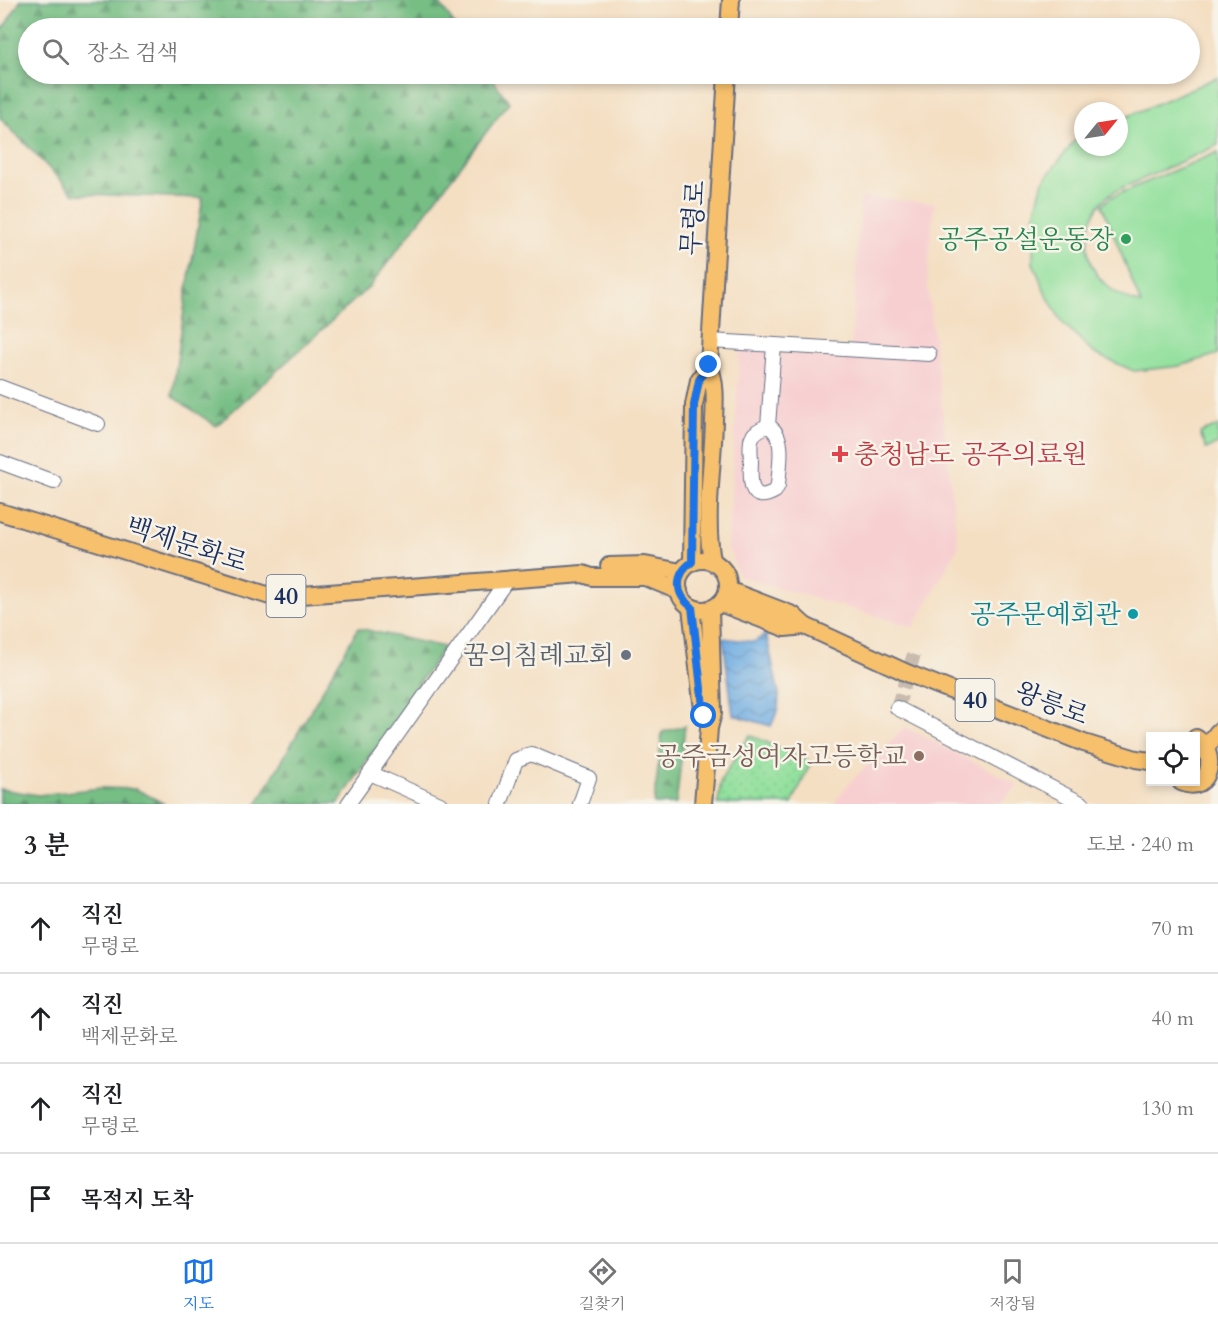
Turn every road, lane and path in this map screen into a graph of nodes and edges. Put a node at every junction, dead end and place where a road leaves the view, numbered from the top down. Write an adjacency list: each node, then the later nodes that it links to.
1 (731, 0): 2 (main road)
2 (730, 18)
3 (726, 84): 4 (main road, 무령로)
4 (710, 341): 5 (street); 7 (main road, 무령로)
5 (774, 345): 6 (street); 10 (street)
6 (929, 354)
7 (709, 365): 14 (main road, 무령로); 15 (main road, 무령로)
8 (0, 387): 9 (street)
9 (98, 424)
10 (768, 426): 10 (street)
11 (0, 462): 12 (street)
12 (54, 482)
13 (0, 512): 17 (main road, 백제문화로 / 40)
14 (712, 561): 15 (main road, 백제문화로 / 40); 19 (main road)
15 (687, 567): 16 (main road, 백제문화로 / 40); 18 (main road)
16 (584, 574): 17 (main road, 백제문화로 / 40); 18 (main road, 백제문화로 / 40)
17 (507, 580): 25 (street)
18 (679, 591): 20 (main road, 백제문화로 / 40)
19 (719, 600): 20 (main road, 40); 22 (main road); 24 (main road, 왕릉로 / 40)
20 (692, 607): 22 (main road)
21 (897, 708): 32 (street)
22 (709, 728): 31 (main road)
23 (1207, 739): 26 (main road)
24 (1146, 760)
25 (370, 773): 27 (street); 28 (street)
26 (1213, 783)
27 (348, 804)
28 (440, 804)
29 (500, 804): 30 (street)
30 (580, 804)
31 (703, 804)
32 (1083, 804)

